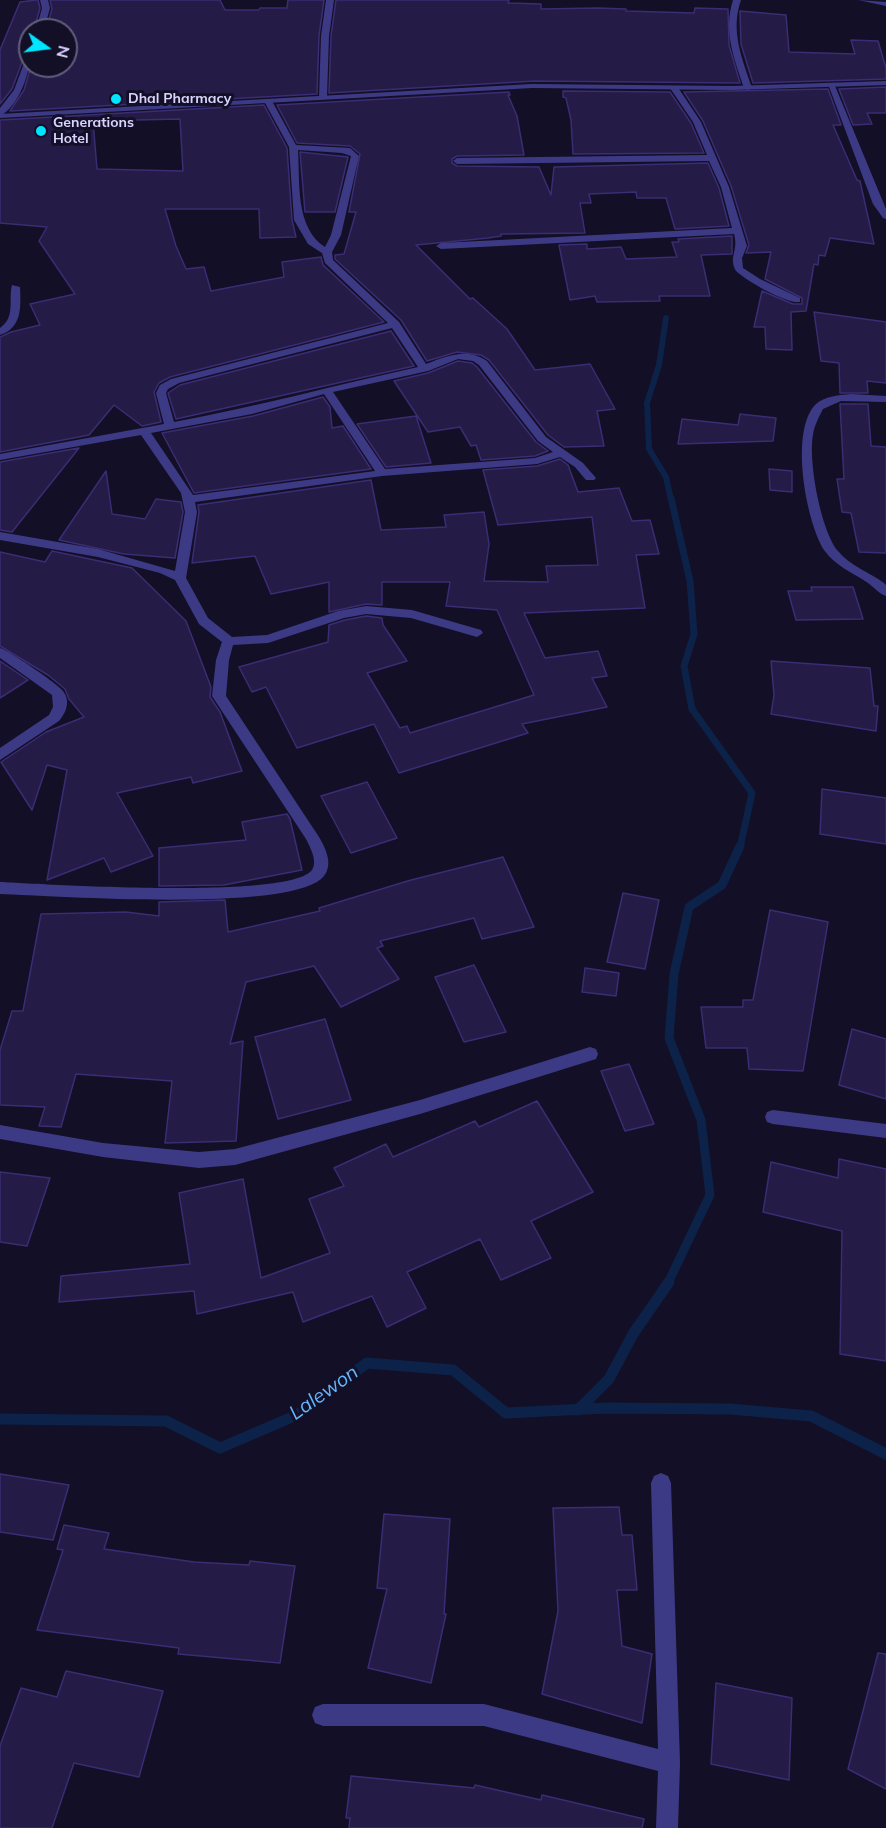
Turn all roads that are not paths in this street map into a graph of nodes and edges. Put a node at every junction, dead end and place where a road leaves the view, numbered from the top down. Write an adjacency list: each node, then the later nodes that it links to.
1 (44, 0): 6 (street)
2 (330, 0): 12 (street)
3 (736, 0): 11 (street)
4 (862, 0): 5 (street)
5 (886, 4)
6 (43, 18)
7 (22, 78): 14 (street)
8 (886, 83): 9 (street)
9 (831, 86): 11 (street); 18 (street)
10 (674, 88): 11 (street); 12 (street); 16 (street)
11 (748, 88)
12 (323, 98): 13 (street)
13 (268, 101): 14 (street); 15 (street)
14 (0, 115)
15 (293, 147): 21 (street); 21 (street)
16 (711, 158): 17 (street); 19 (street)
17 (457, 161)
18 (886, 216)
19 (737, 231): 20 (street); 23 (street)
20 (441, 246)
21 (327, 252): 24 (street)
22 (15, 287): 25 (street)
23 (797, 300)
24 (395, 324): 26 (street); 29 (street)
25 (0, 332)
26 (424, 369): 27 (street); 31 (street)
27 (327, 390): 29 (street); 33 (street)
28 (886, 399): 38 (street)
29 (170, 427): 30 (street)
30 (144, 431): 32 (street); 35 (street)
31 (559, 453): 33 (street); 34 (street)
32 (0, 457)
33 (382, 473): 35 (street)
34 (590, 478)
35 (188, 499): 37 (street)
36 (0, 536): 37 (street)
37 (180, 578): 40 (street)
38 (886, 592)
39 (477, 633): 40 (street)
40 (229, 641): 43 (street)
41 (0, 652): 42 (street)
42 (0, 754)
43 (0, 888)
44 (590, 1054): 47 (street)
45 (773, 1117): 46 (street)
46 (886, 1131)
47 (0, 1132)
48 (661, 1483): 50 (street)
49 (323, 1715): 50 (street)
50 (669, 1762): 51 (street)
51 (667, 1828)

